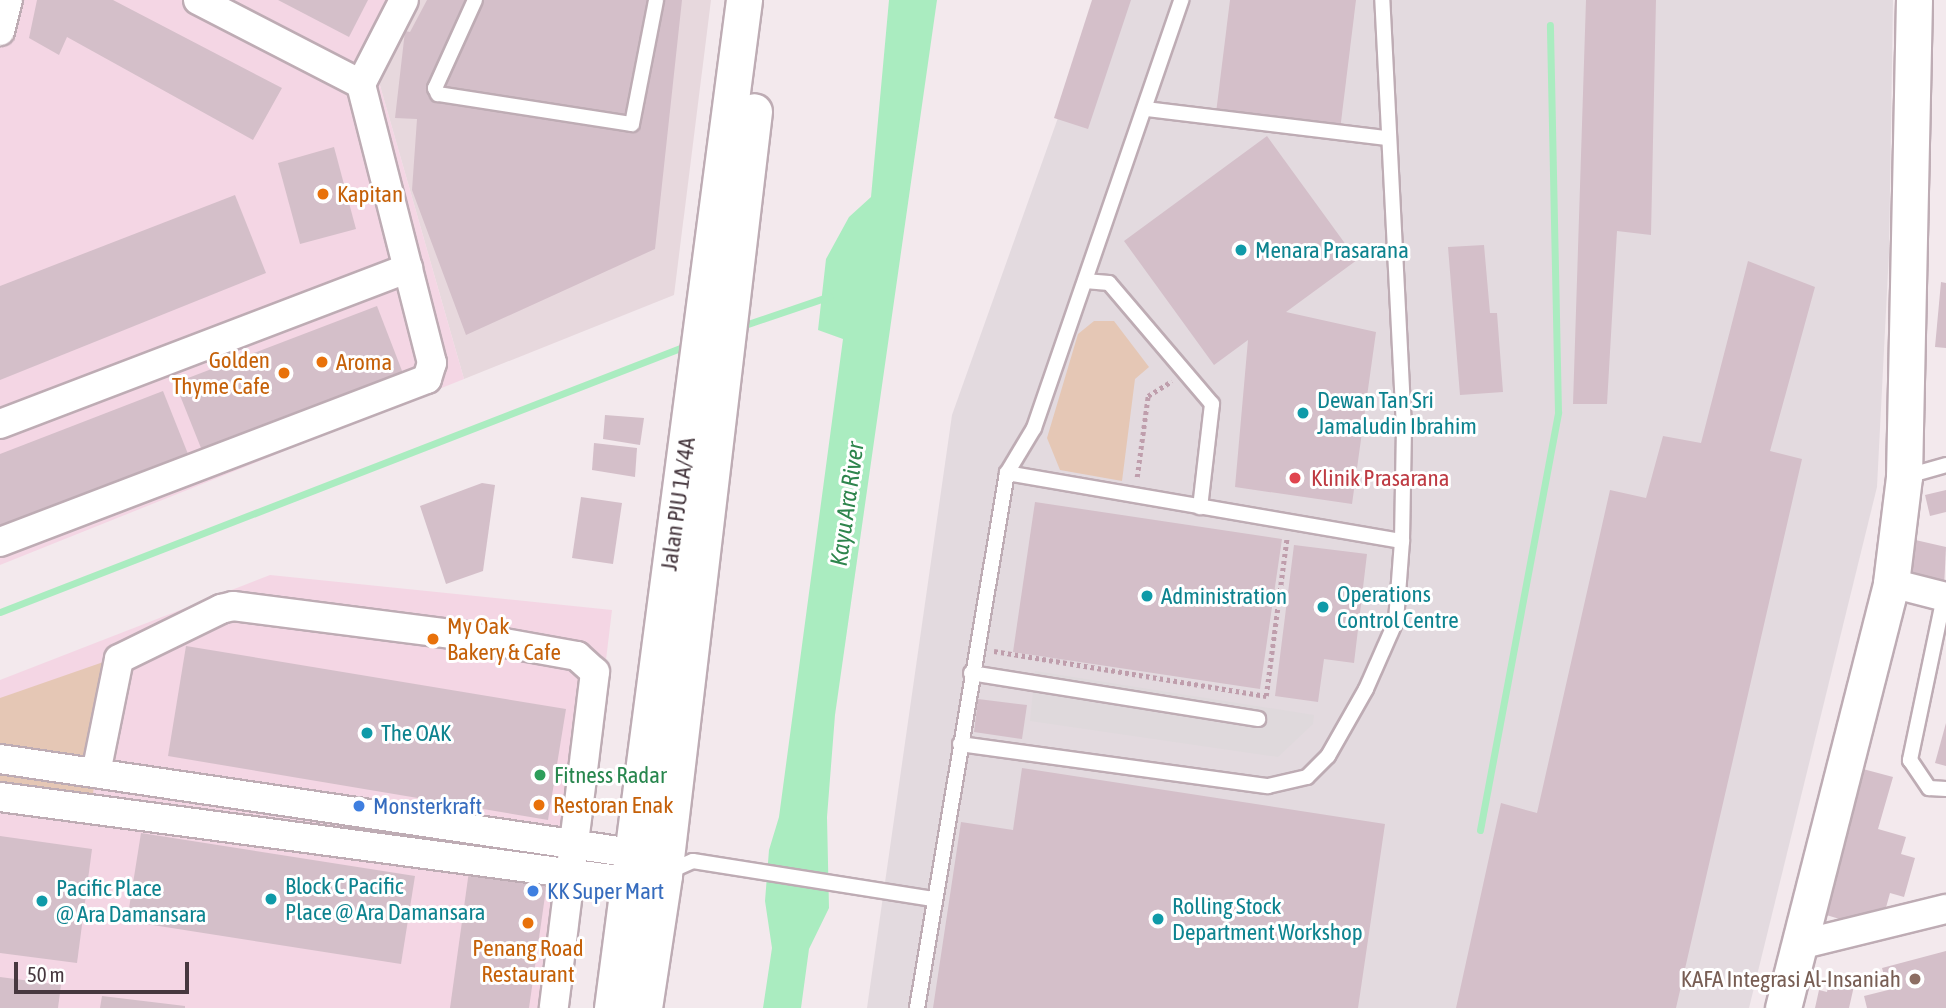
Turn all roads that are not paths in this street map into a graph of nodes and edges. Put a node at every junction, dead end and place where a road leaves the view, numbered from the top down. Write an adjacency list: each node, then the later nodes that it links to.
1 (8, 0): 11 (street)
2 (198, 0): 12 (street)
3 (404, 0): 12 (street)
4 (475, 0): 5 (lane)
5 (656, 0)
6 (744, 0): 17 (street, Jalan PJU 1A/4A)
7 (767, 0): 17 (street, Jalan PJU 1A/4A)
8 (1181, 0): 13 (lane)
9 (1382, 0): 14 (lane)
10 (1914, 0): 22 (street)
11 (0, 31)
12 (361, 84): 15 (street)
13 (1146, 109): 14 (lane); 16 (lane)
14 (1386, 138): 24 (lane)
15 (408, 268): 19 (street); 25 (street)
16 (1085, 281): 21 (lane); 23 (lane)
17 (717, 314): 18 (street, Jalan PJU 1A/4A)
18 (706, 390): 36 (street, Jalan PJU 1A/4A); 37 (street, Jalan PJU 1A/4A)
19 (0, 424)
20 (1946, 465): 22 (lane)
21 (1007, 473): 23 (lane); 28 (lane)
22 (1904, 477): 26 (street)
23 (1200, 507): 24 (lane)
24 (1402, 541): 30 (lane)
25 (0, 542)
26 (1891, 583): 27 (street); 41 (street)
27 (1945, 597): 33 (lane)
28 (971, 673): 29 (lane); 30 (lane)
29 (1258, 719)
30 (960, 744): 39 (lane)
31 (0, 759): 32 (street)
32 (96, 773): 35 (street); 35 (street)
33 (1946, 789)
34 (0, 797): 38 (street)
35 (577, 845): 37 (street); 38 (street)
36 (671, 865): 37 (street); 39 (lane); 44 (street, Jalan PJU 1A/4A)
37 (630, 867): 38 (street); 43 (street, Jalan PJU 1A/4A)
38 (572, 873): 42 (street)
39 (933, 899): 45 (lane)
40 (1946, 909): 41 (street)
41 (1799, 946): 46 (street)
42 (554, 1008)
43 (612, 1008)
44 (644, 1008)
45 (917, 1008)
46 (1783, 1008)

